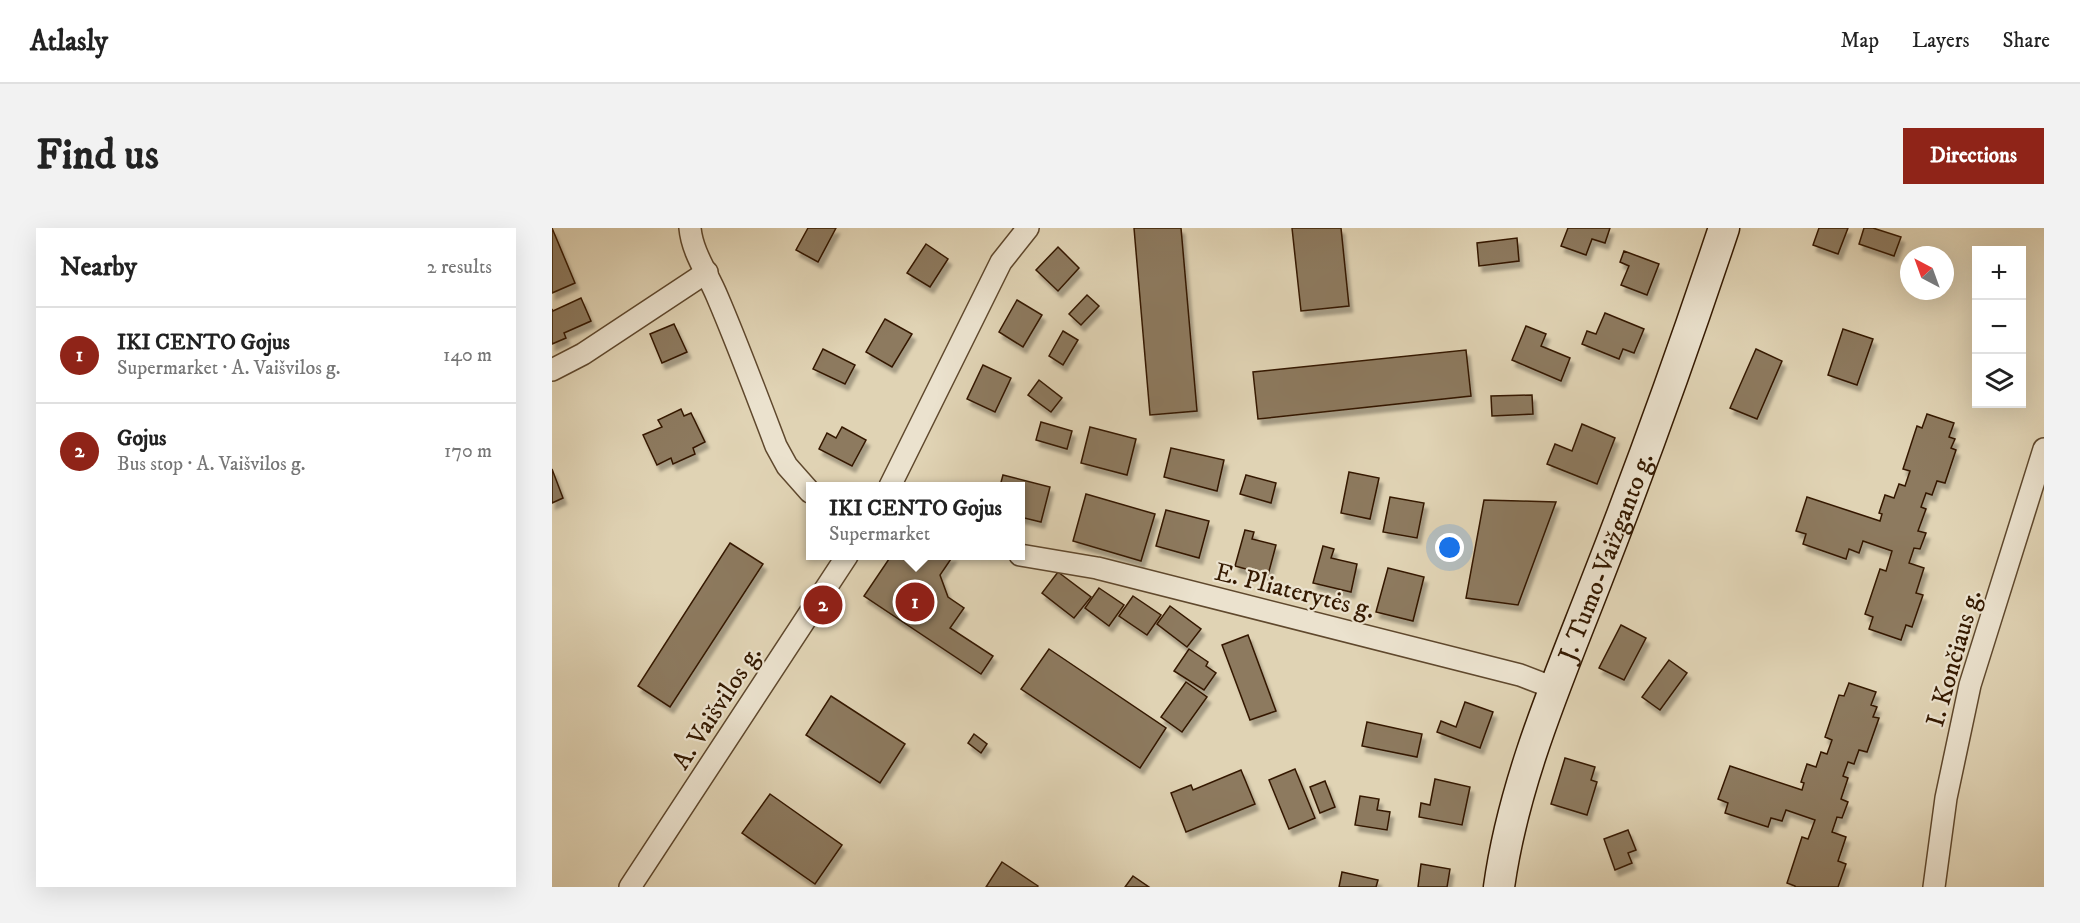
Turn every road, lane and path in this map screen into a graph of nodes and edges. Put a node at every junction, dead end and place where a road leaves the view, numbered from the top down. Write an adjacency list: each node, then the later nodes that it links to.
1 (690, 228): 4 (street)
2 (1028, 228): 7 (street)
3 (1724, 228): 11 (main road, J. Tumo-Vaižganto g.)
4 (707, 272): 5 (street); 8 (street)
5 (552, 370)
6 (2044, 449): 14 (street, I. Končiaus g.)
7 (892, 482)
8 (806, 487)
9 (1025, 556): 11 (street, E. Pliaterytės g.)
10 (844, 560): 12 (street, A. Vaišvilos g.)
11 (1554, 688): 13 (main road, J. Tumo-Vaižganto g.)
12 (630, 887)
13 (1499, 887)
14 (1934, 887)

